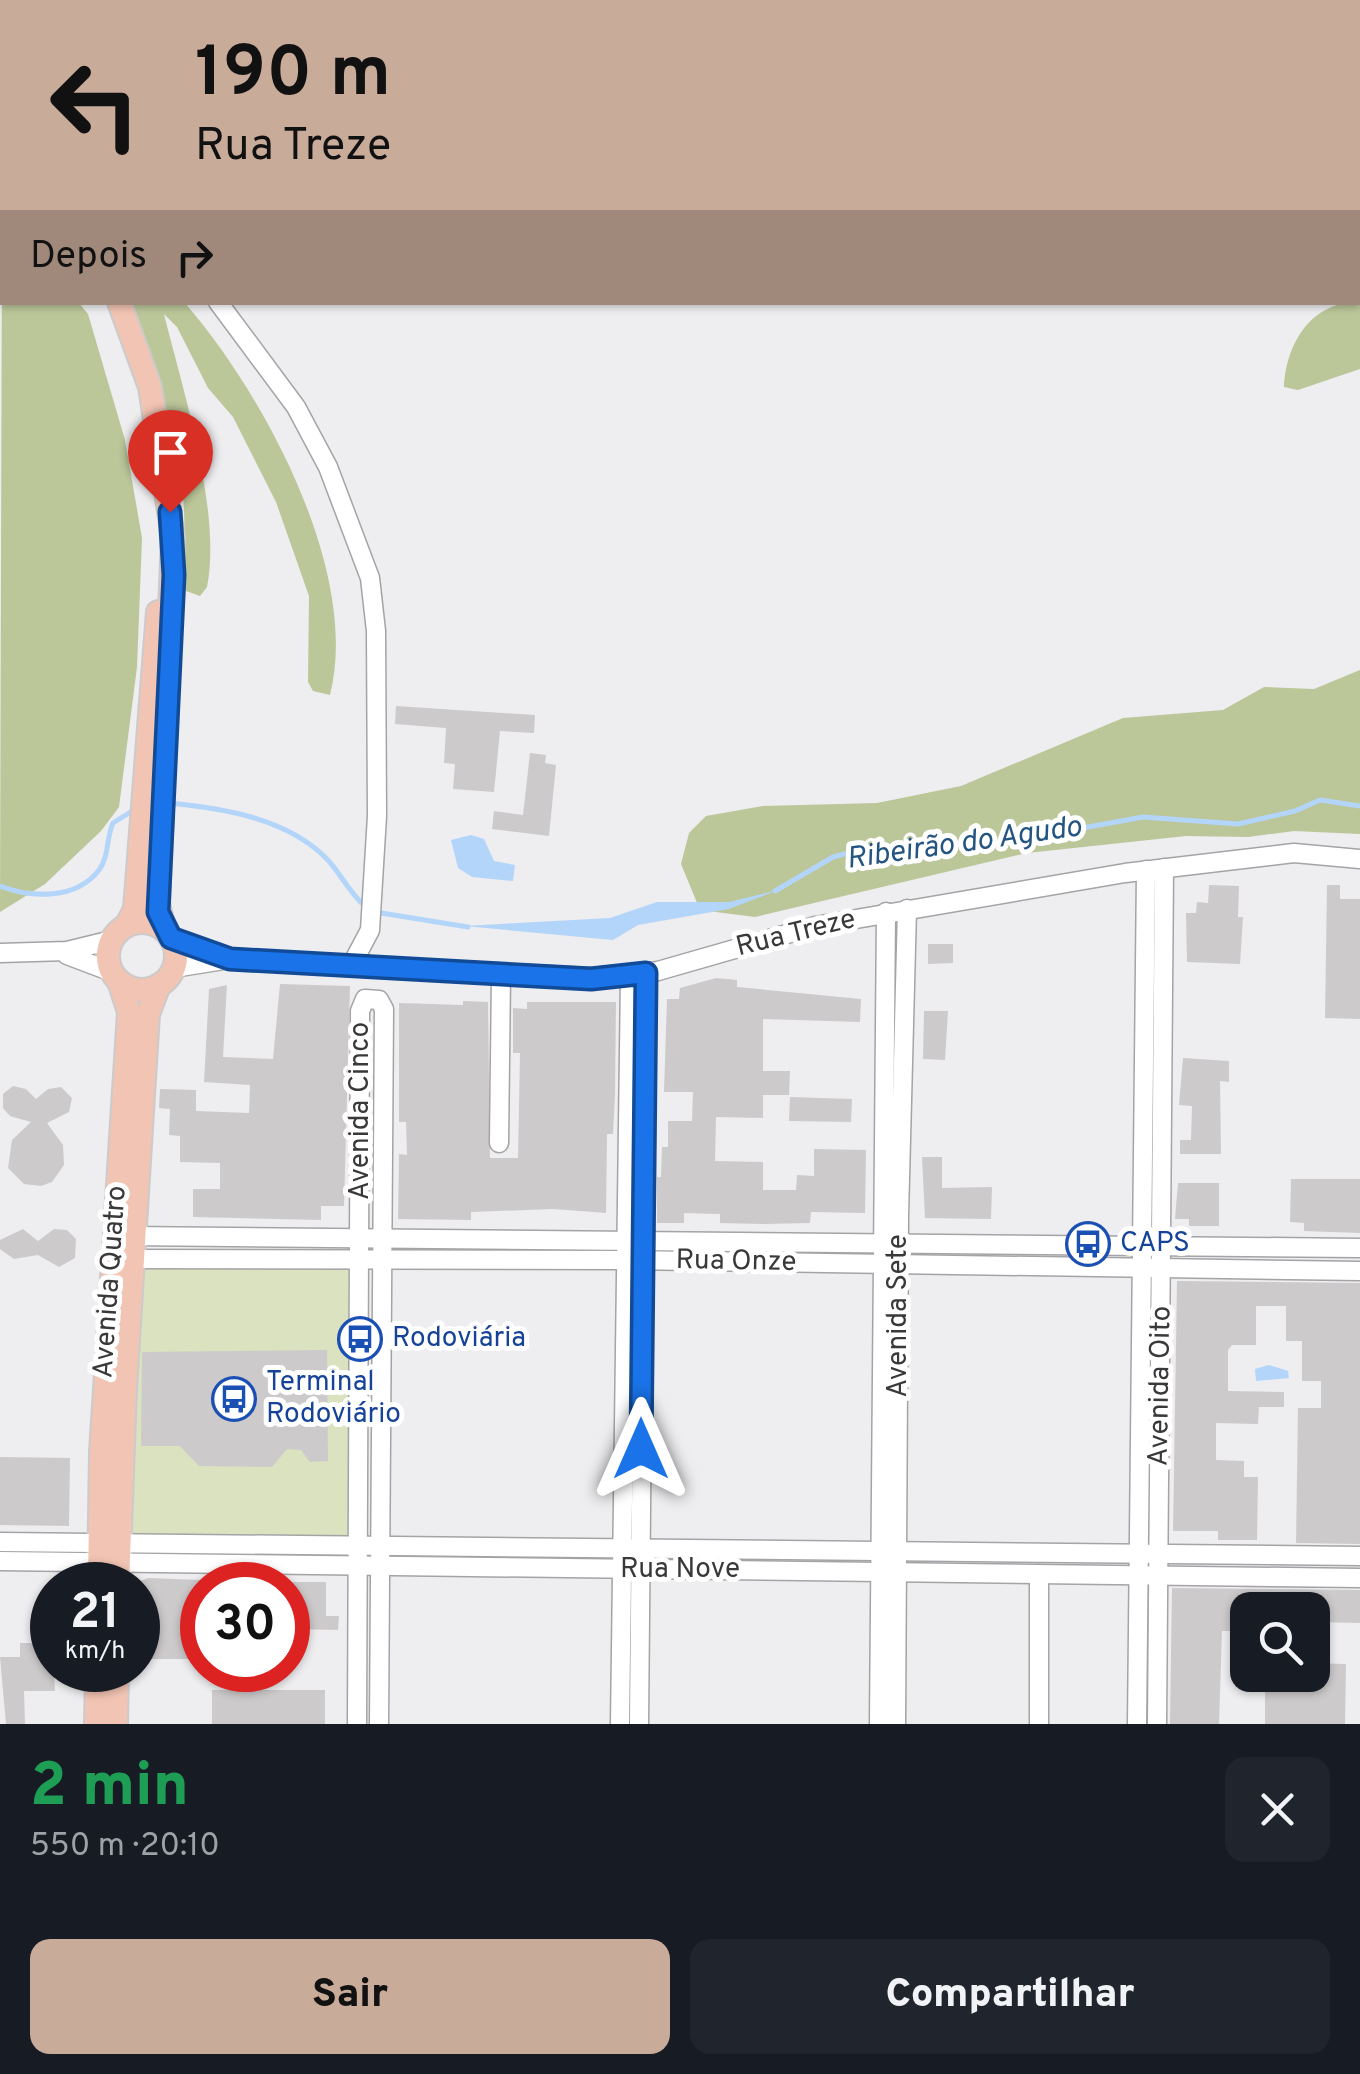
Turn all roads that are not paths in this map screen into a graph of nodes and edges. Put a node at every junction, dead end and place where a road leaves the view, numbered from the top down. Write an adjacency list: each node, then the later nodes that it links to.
1 (120, 305): 5 (main road)
2 (220, 305): 13 (street)
3 (1360, 859): 4 (street, Rua Treze)
4 (1156, 869): 6 (street, Rua Treze); 23 (street, Avenida Oito); 24 (street, Avenida Oito)
5 (148, 875): 8 (main road); 9 (main road)
6 (907, 909): 7 (street, Rua Treze); 22 (street, Avenida Sete)
7 (886, 912): 14 (street, Rua Treze); 22 (street, Avenida Sete)
8 (120, 933): 9 (main road); 10 (street); 16 (main road)
9 (167, 934): 12 (street, Rua Treze); 17 (main road)
10 (56, 952): 11 (street); 16 (street)
11 (0, 953)
12 (230, 959): 13 (street, Rua Treze); 17 (street, Rua Treze)
13 (351, 966): 15 (street, Rua Treze)
14 (638, 974): 15 (street, Rua Treze); 27 (street)
15 (501, 975): 19 (street)
16 (116, 976): 17 (main road); 18 (main road, Avenida Quatro)
17 (167, 976): 18 (main road, Avenida Quatro)
18 (132, 1125): 25 (main road, Avenida Quatro)
19 (500, 1143)
20 (361, 1238): 21 (street, Rua Onze); 21 (street, Avenida Cinco); 25 (street, Rua Onze); 28 (street, Avenida Cinco)
21 (384, 1239): 27 (street, Rua Onze); 29 (street, Avenida Cinco)
22 (890, 1243): 23 (street, Rua Onze); 27 (street, Rua Onze); 30 (street, Avenida Sete)
23 (1142, 1245): 24 (street, Rua Onze); 31 (street, Avenida Oito)
24 (1162, 1245): 26 (street, Rua Onze); 32 (street, Avenida Oito)
25 (124, 1248): 28 (street, Rua Onze); 45 (main road, Avenida Quatro)
26 (1360, 1248)
27 (633, 1251): 29 (street, Rua Onze); 30 (street, Rua Onze); 42 (street)
28 (361, 1259): 29 (street, Rua Onze); 35 (street, Avenida Cinco)
29 (384, 1260): 41 (street, Avenida Cinco)
30 (890, 1264): 31 (street, Rua Onze); 37 (street, Avenida Sete)
31 (1142, 1268): 32 (street, Rua Onze); 38 (street, Avenida Oito)
32 (1162, 1268): 33 (street, Rua Onze); 39 (street, Avenida Oito)
33 (1360, 1271)
34 (0, 1542): 44 (street, Rua Nove)
35 (358, 1548): 41 (street, Rua Nove); 46 (street, Rua Nove); 49 (street, Avenida Cinco)
36 (767, 1551): 37 (street, Rua Nove); 42 (street, Rua Nove); 50 (street)
37 (889, 1552): 38 (street, Rua Nove); 51 (street, Avenida Sete)
38 (1140, 1555): 39 (street, Rua Nove); 53 (street, Avenida Oito)
39 (1160, 1555): 40 (street, Rua Nove); 53 (street, Avenida Oito)
40 (1360, 1556)
41 (381, 1559): 42 (street, Rua Nove); 49 (street, Rua Nove); 57 (street, Avenida Cinco)
42 (631, 1560): 50 (street, Rua Nove); 55 (street)
43 (0, 1562): 47 (street, Rua Nove)
44 (99, 1562)
45 (109, 1562)
46 (140, 1562)
47 (30, 1563)
48 (160, 1565): 49 (street, Rua Nove)
49 (358, 1568): 56 (street, Avenida Cinco)
50 (766, 1570): 51 (street, Rua Nove)
51 (888, 1572): 52 (street, Rua Nove); 60 (street, Avenida Sete); 61 (street, Avenida Sete)
52 (1039, 1574): 53 (street, Rua Nove); 62 (street)
53 (1149, 1575): 54 (street, Rua Nove); 63 (street, Avenida Oito); 64 (street, Avenida Oito)
54 (1360, 1578)
55 (630, 1678): 58 (street); 59 (street)
56 (357, 1724)
57 (379, 1724)
58 (620, 1724)
59 (639, 1724)
60 (879, 1724)
61 (896, 1724)
62 (1039, 1724)
63 (1137, 1724)
64 (1156, 1724)

